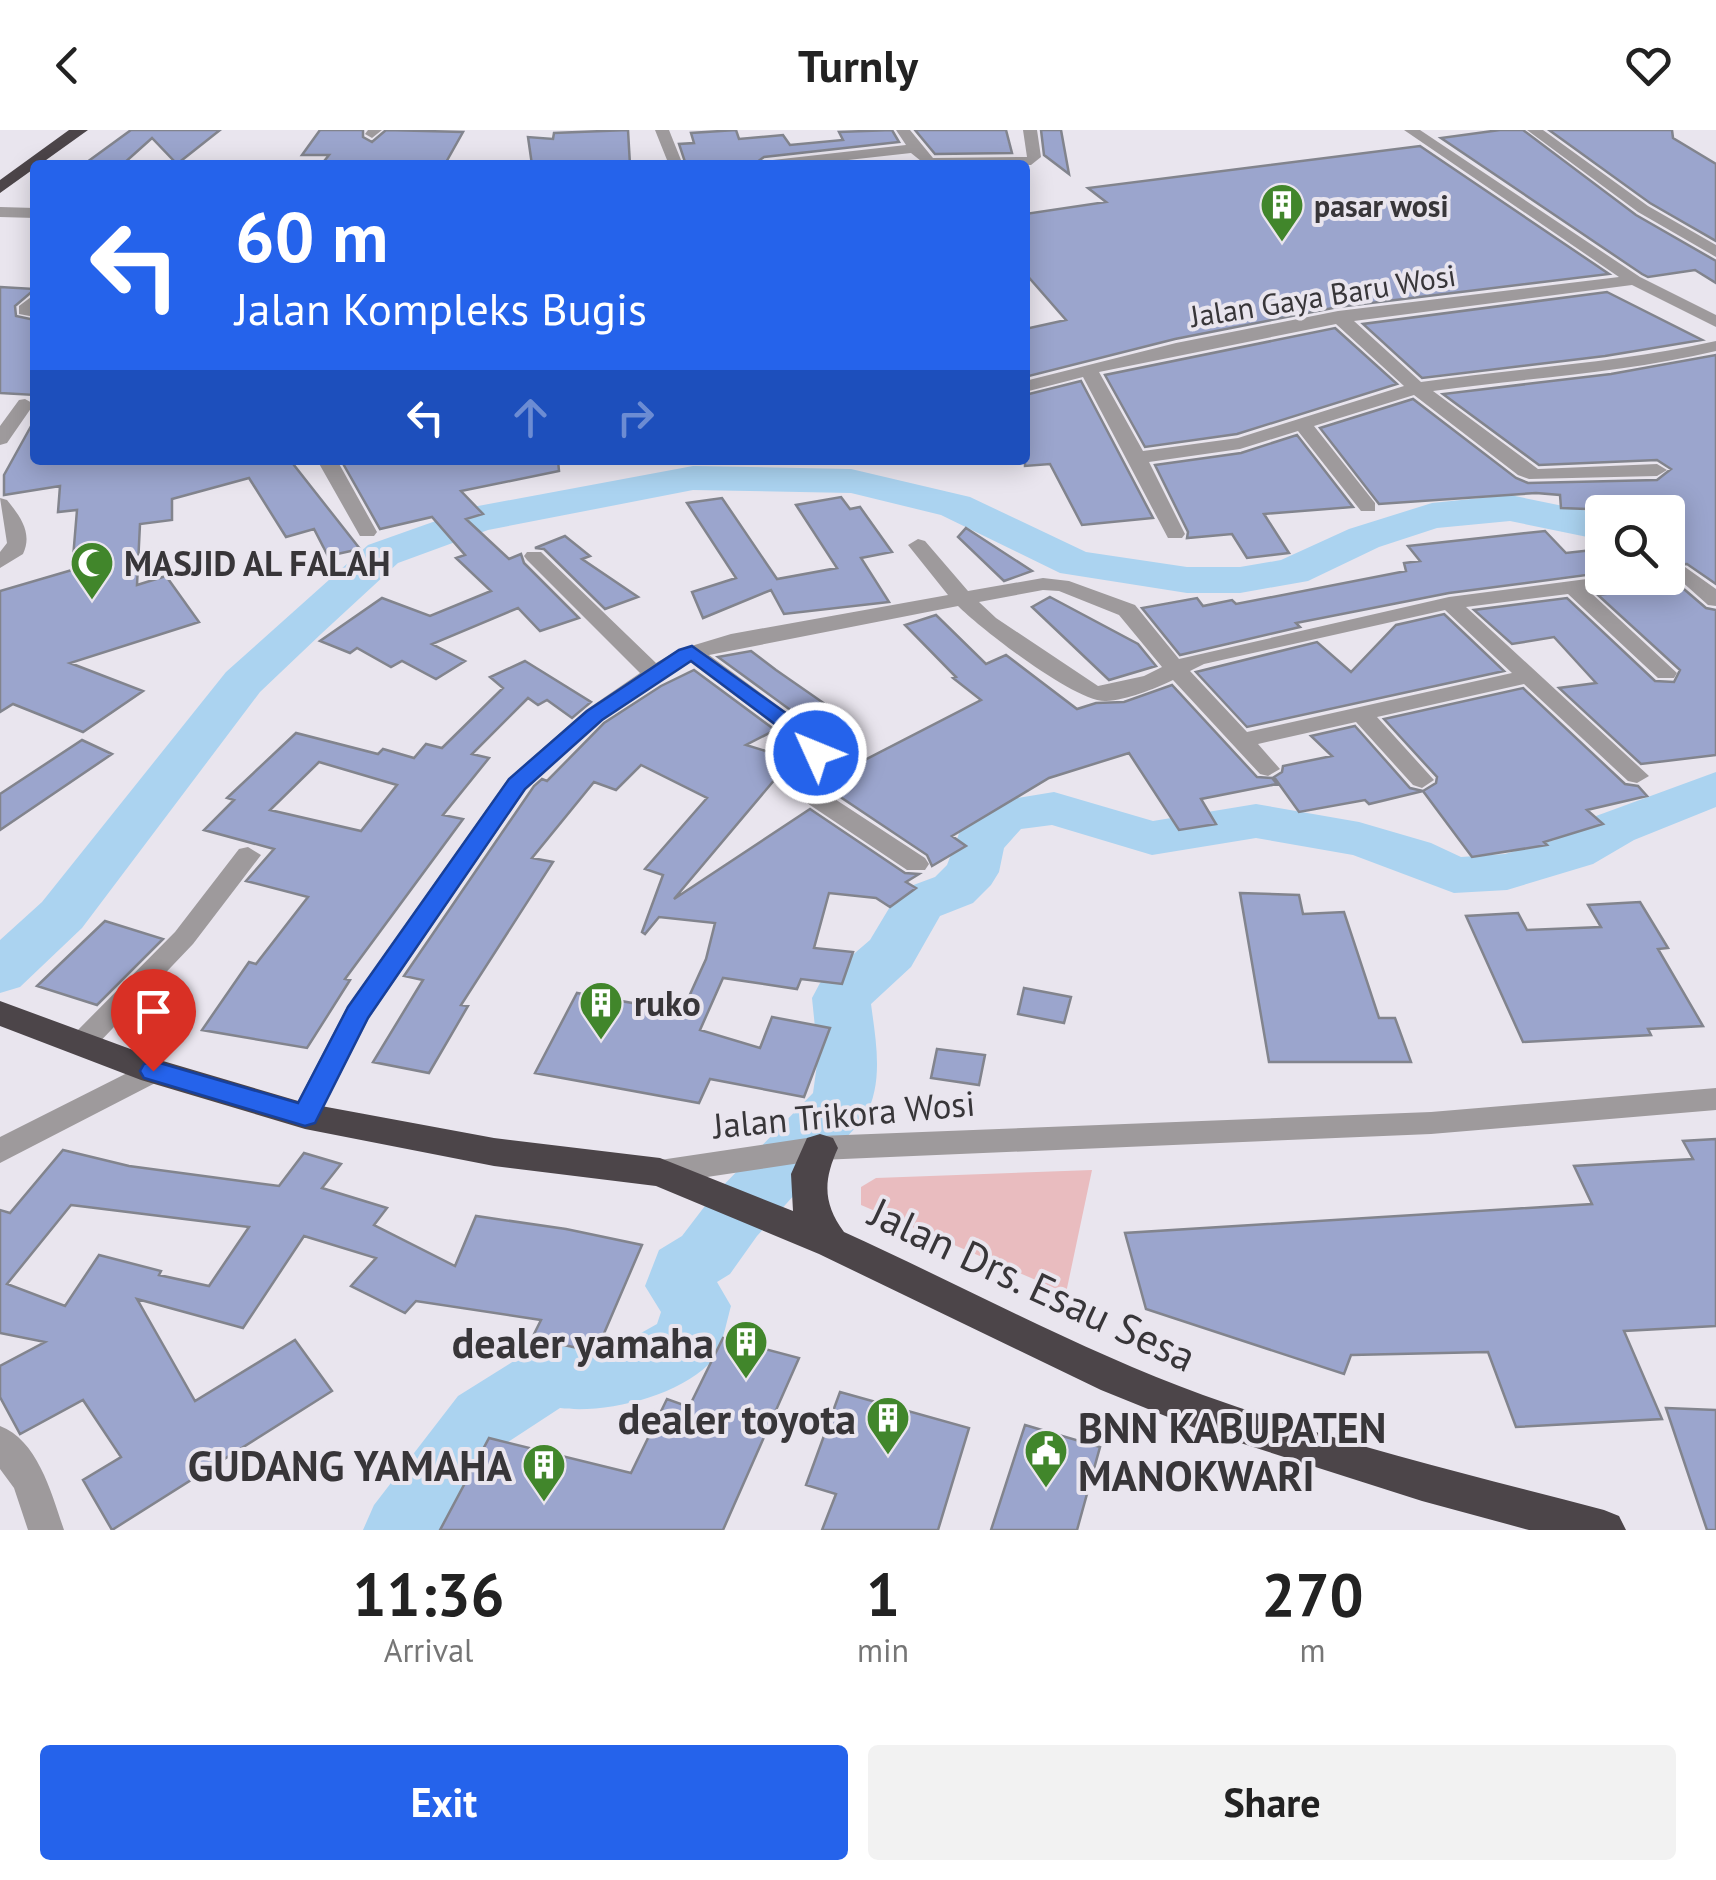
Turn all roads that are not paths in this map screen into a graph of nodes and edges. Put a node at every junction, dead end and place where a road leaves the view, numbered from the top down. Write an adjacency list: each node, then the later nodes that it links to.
1 (100, 130): 7 (highway)
2 (904, 130): 8 (street)
3 (1030, 130): 14 (street)
4 (1411, 130): 22 (street)
5 (1534, 130): 21 (street)
6 (666, 131): 11 (street)
7 (81, 136): 9 (highway); 10 (highway)
8 (916, 148): 12 (street); 13 (street)
9 (39, 160)
10 (57, 160)
11 (675, 160)
12 (809, 160)
13 (925, 160)
14 (1030, 160)
15 (30, 166): 17 (highway)
16 (30, 182): 18 (highway)
17 (0, 188)
18 (0, 204)
19 (0, 212): 20 (street)
20 (30, 213)
21 (1716, 252)
22 (1634, 280): 23 (street, Jalan Gaya Baru Wosi); 24 (street)
23 (1338, 316): 26 (street, Jalan Gaya Baru Wosi); 28 (street)
24 (1716, 322)
25 (1716, 346): 28 (street)
26 (1088, 368): 27 (street, Jalan Gaya Baru Wosi); 33 (street)
27 (1030, 385)
28 (1416, 388): 31 (street); 35 (street)
29 (0, 402): 30 (street)
30 (30, 404): 32 (street)
31 (1303, 424): 33 (street); 37 (street)
32 (0, 440)
33 (1137, 458): 39 (street)
34 (330, 465): 38 (street)
35 (1658, 470)
36 (0, 504): 42 (street)
37 (1368, 508)
38 (366, 532)
39 (1175, 534)
40 (918, 545): 48 (street)
41 (534, 556): 54 (street)
42 (0, 562)
43 (1716, 572): 44 (street)
44 (1685, 574)
45 (1685, 580): 49 (street)
46 (1585, 585): 47 (street)
47 (1572, 587): 50 (street); 53 (street)
48 (963, 600): 51 (street); 52 (street); 52 (street)
49 (1716, 600)
50 (1448, 604): 52 (street); 55 (street)
51 (692, 652): 54 (street); 62 (street)
52 (1177, 671): 57 (street)
53 (1666, 673)
54 (654, 674): 67 (street)
55 (1531, 676): 56 (street); 59 (street)
56 (1359, 712): 57 (street); 60 (street)
57 (1242, 740): 58 (street)
58 (1268, 769)
59 (1638, 776)
60 (1422, 780)
61 (248, 855): 64 (street)
62 (916, 864)
63 (0, 1014): 64 (highway, Jalan Trikora Wosi)
64 (83, 1042): 65 (highway, Jalan Trikora Wosi)
65 (153, 1071): 67 (highway, Jalan Trikora Wosi); 69 (street)
66 (1716, 1099): 68 (street, Jalan Trikora Wosi)
67 (305, 1116): 70 (highway, Jalan Trikora Wosi)
68 (820, 1148): 70 (street, Jalan Trikora Wosi); 71 (highway)
69 (0, 1151)
70 (660, 1172): 71 (highway, Jalan Drs. Esau Sesa)
71 (832, 1243): 74 (highway, Jalan Drs. Esau Sesa)
72 (0, 1442): 73 (street)
73 (46, 1530)
74 (1604, 1530)

